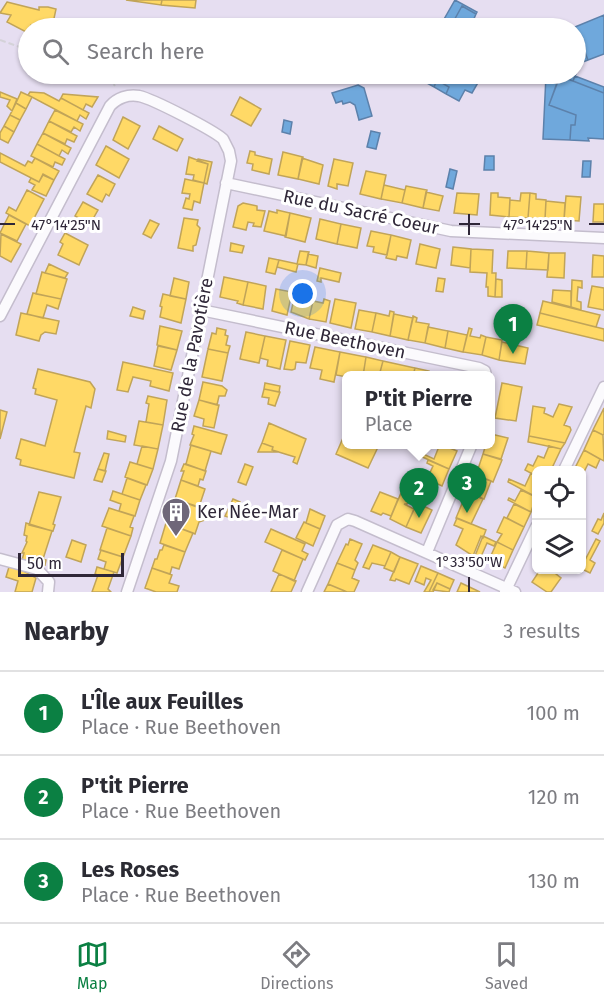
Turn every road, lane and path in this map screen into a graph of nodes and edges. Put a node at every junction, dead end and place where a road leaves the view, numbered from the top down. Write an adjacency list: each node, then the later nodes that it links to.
1 (0, 39): 2 (path)
2 (18, 46)
3 (114, 84): 4 (path)
4 (124, 97): 5 (street, Rue de la Pavotière); 8 (street)
5 (226, 183): 6 (street, Rue du Sacré Coeur); 7 (street, Rue de la Pavotière)
6 (604, 238)
7 (201, 310): 9 (street, Rue Beethoven); 18 (street, Rue de la Pavotière)
8 (0, 316)
9 (485, 371)
10 (604, 387): 12 (street)
11 (470, 449): 14 (street)
12 (566, 466)
13 (532, 538): 16 (street)
14 (427, 552): 16 (street); 19 (street)
15 (0, 559): 17 (street)
16 (509, 591)
17 (48, 592)
18 (127, 592)
19 (307, 592)

